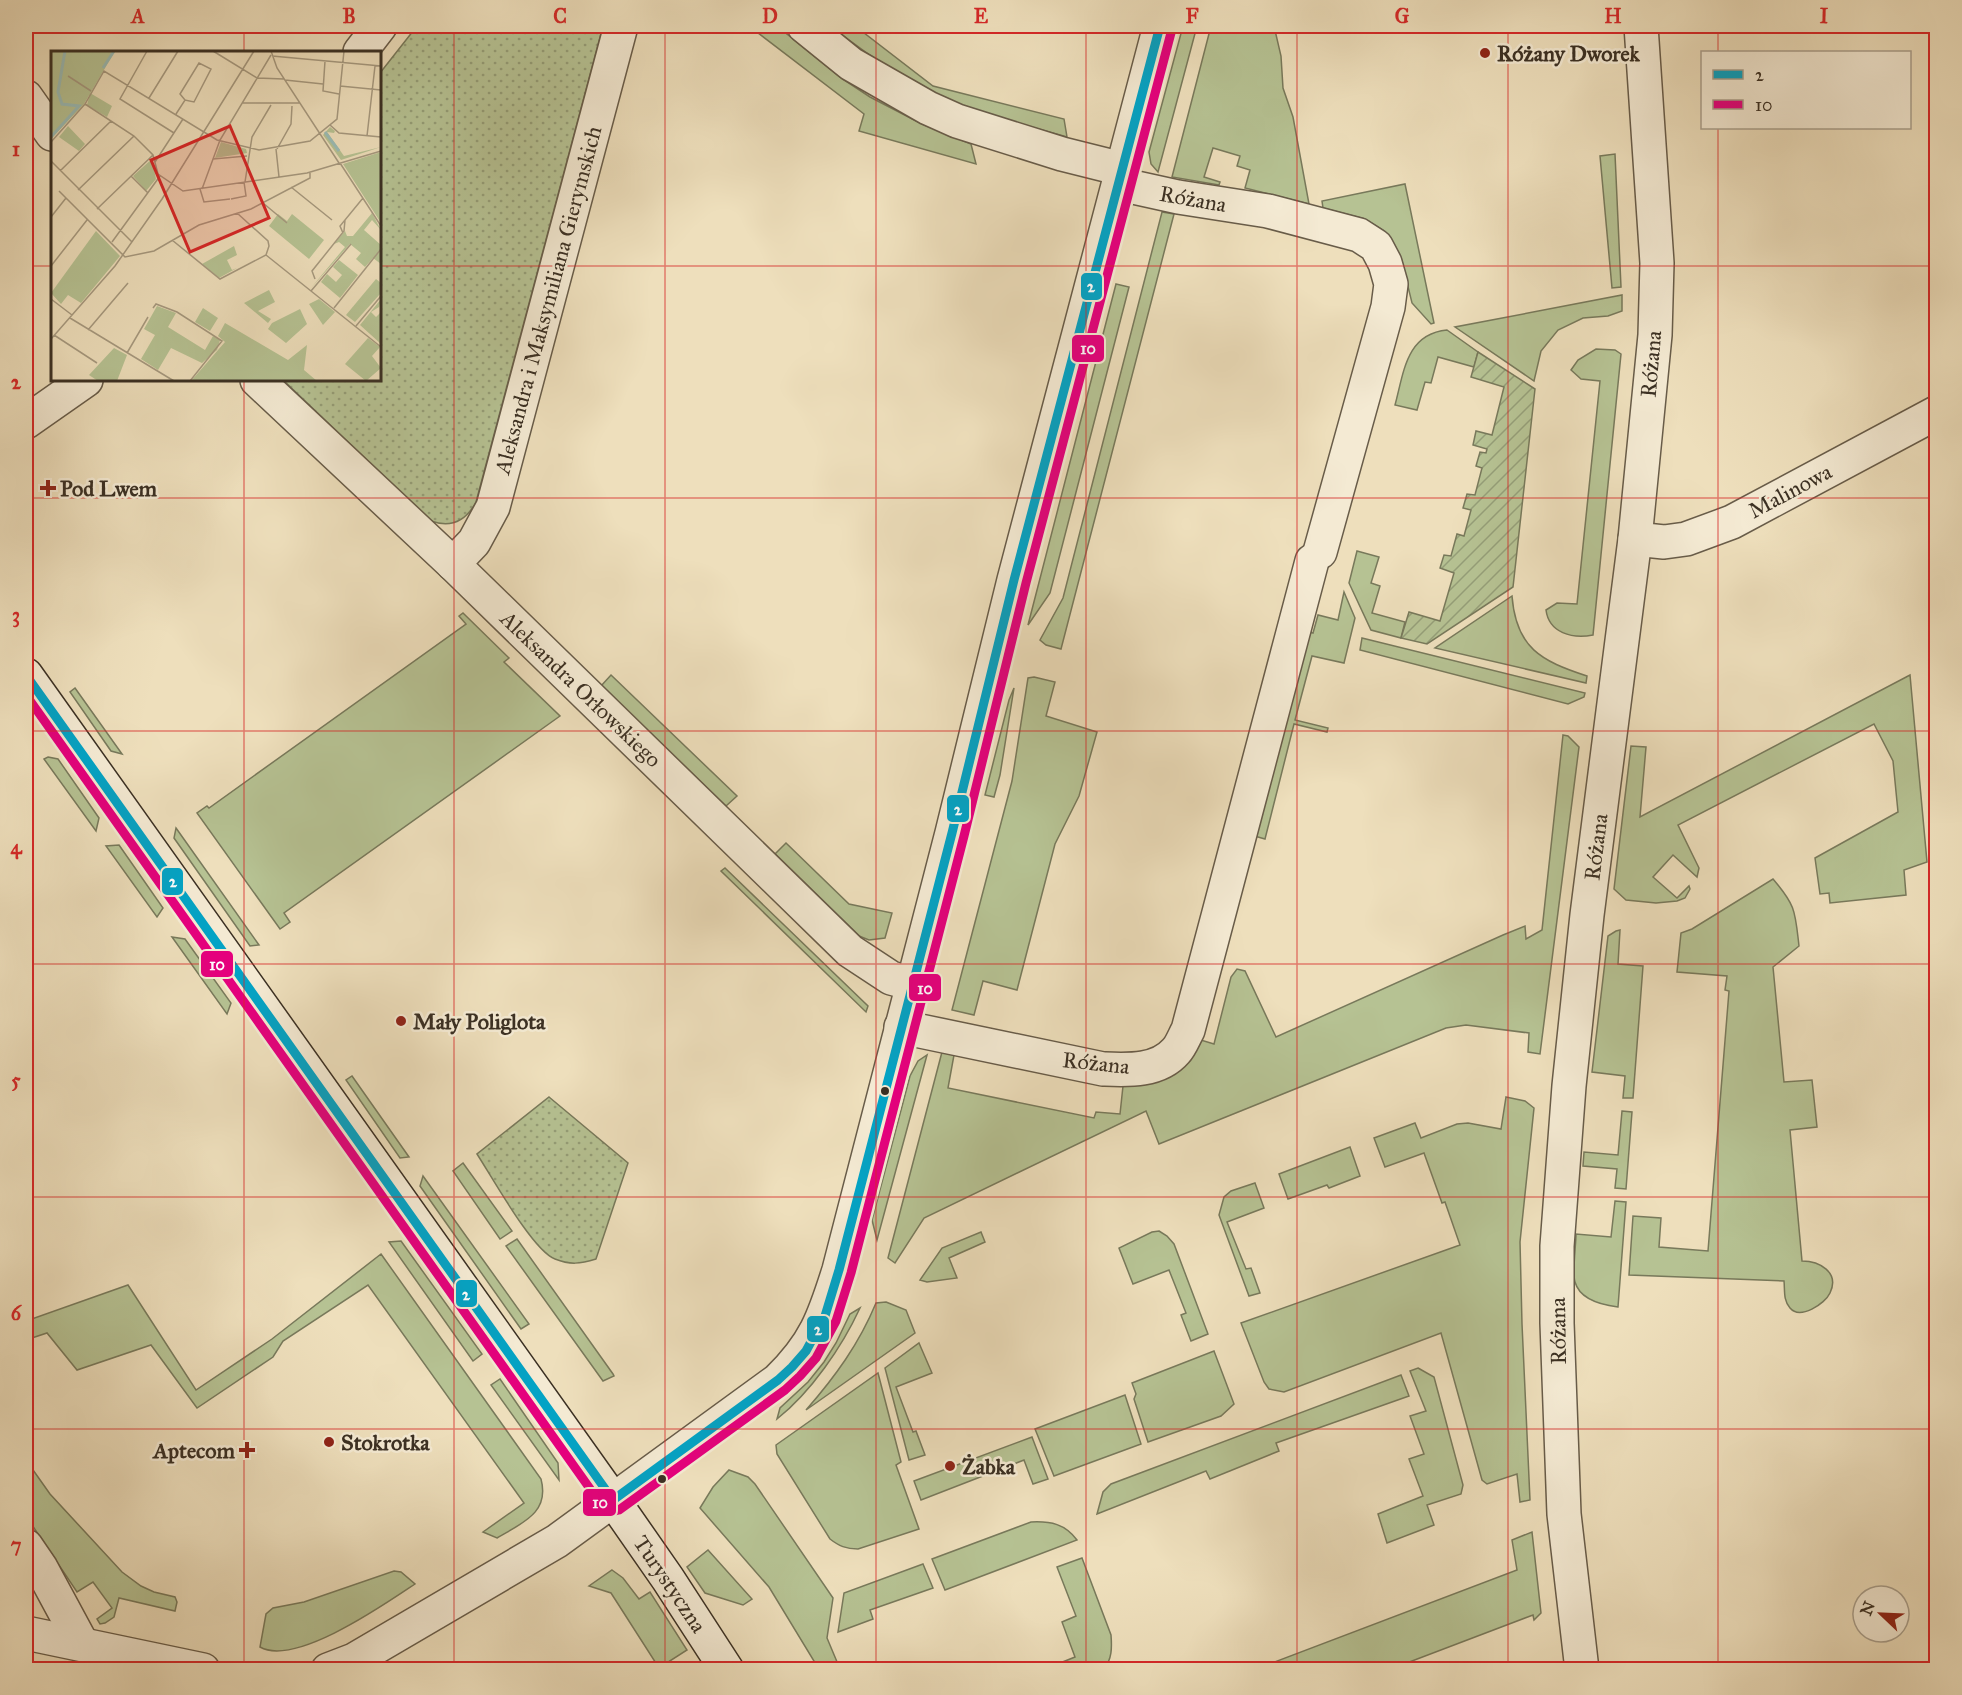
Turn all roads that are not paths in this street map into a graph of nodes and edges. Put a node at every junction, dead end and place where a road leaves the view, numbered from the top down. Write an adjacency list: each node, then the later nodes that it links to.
1 (380, 26): 6 (street)
2 (621, 26): 15 (street, Aleksandra i Maksymiliana Gierymskich)
3 (804, 26): 9 (street, Różana)
4 (1160, 26): 9 (street)
5 (1641, 26): 14 (street, Różana)
6 (361, 51)
7 (26, 97): 8 (street)
8 (51, 133)
9 (1120, 177): 17 (street); 18 (street, Różana)
10 (85, 381): 13 (street)
11 (258, 381): 15 (street, Aleksandra Orłowskiego)
12 (1936, 413): 14 (street, Malinowa)
13 (26, 422)
14 (1635, 539): 26 (street, Różana)
15 (453, 564): 17 (street, Aleksandra Orłowskiego)
16 (26, 675): 19 (street, Turystyczna)
17 (913, 984): 18 (street)
18 (901, 1027): 19 (street)
19 (613, 1500): 23 (street); 25 (street, Turystyczna)
20 (26, 1546): 22 (street)
21 (26, 1633): 22 (street)
22 (82, 1644): 24 (street)
23 (347, 1666)
24 (203, 1670)
25 (727, 1670)
26 (1582, 1670)

